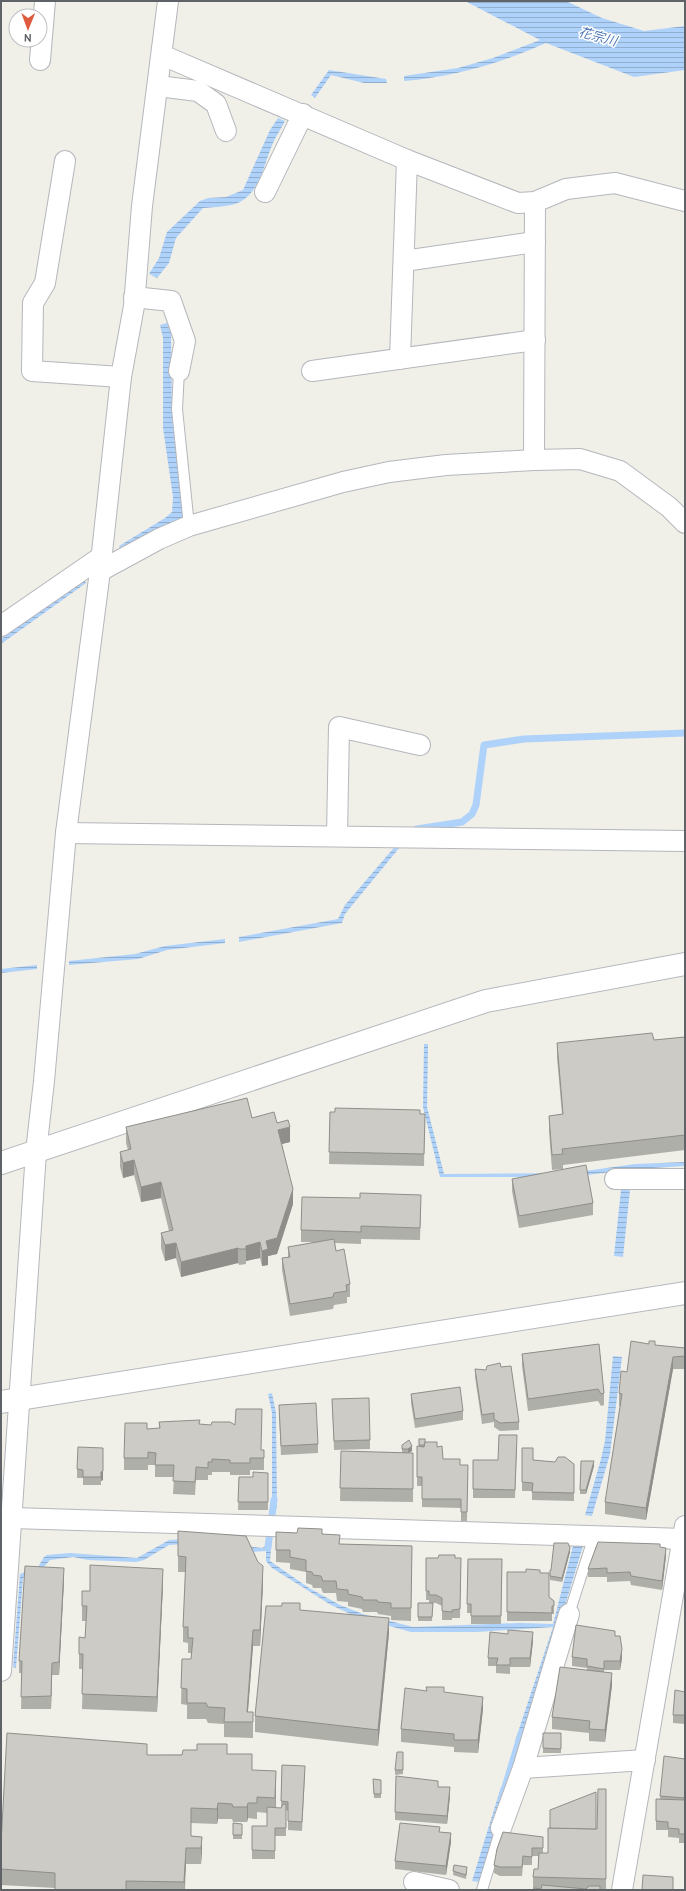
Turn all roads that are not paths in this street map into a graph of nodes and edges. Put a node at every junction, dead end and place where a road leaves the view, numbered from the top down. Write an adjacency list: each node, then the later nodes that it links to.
1 (45, 1): 4 (street)
2 (168, 1): 3 (street)
3 (162, 55): 5 (street); 6 (street)
4 (40, 60)
5 (158, 86): 7 (street); 15 (street)
6 (303, 114): 8 (street); 10 (street)
7 (226, 131)
8 (407, 160): 12 (street); 14 (street)
9 (65, 161): 20 (street)
10 (265, 192)
11 (685, 201): 12 (street)
12 (535, 202): 13 (street)
13 (535, 242): 14 (street); 16 (street)
14 (404, 261): 17 (street)
15 (134, 298): 18 (street); 20 (street)
16 (535, 340): 17 (street); 21 (street)
17 (400, 359): 19 (street)
18 (179, 371): 23 (lane)
19 (312, 371)
20 (121, 377): 24 (street)
21 (534, 460): 22 (street); 23 (street)
22 (685, 523)
23 (189, 526): 24 (street)
24 (101, 564): 25 (street); 27 (street)
25 (1, 626)
26 (420, 745): 28 (street)
27 (66, 833): 28 (street); 31 (street)
28 (337, 836): 29 (street)
29 (685, 841)
30 (685, 964): 31 (street)
31 (36, 1152): 32 (street); 36 (street)
32 (1, 1163)
33 (616, 1179): 34 (street)
34 (685, 1179)
35 (685, 1293): 36 (street)
36 (10, 1400): 37 (street)
37 (12, 1518): 39 (street); 40 (street)
38 (684, 1535): 39 (street); 43 (street)
39 (594, 1536): 41 (lane)
40 (5, 1570): 42 (street)
41 (569, 1614): 44 (street)
42 (1, 1671)
43 (645, 1760): 44 (street); 49 (street)
44 (523, 1768): 45 (street)
45 (501, 1828): 48 (lane)
46 (414, 1882): 47 (street)
47 (449, 1890)
48 (482, 1890)
49 (622, 1890)

